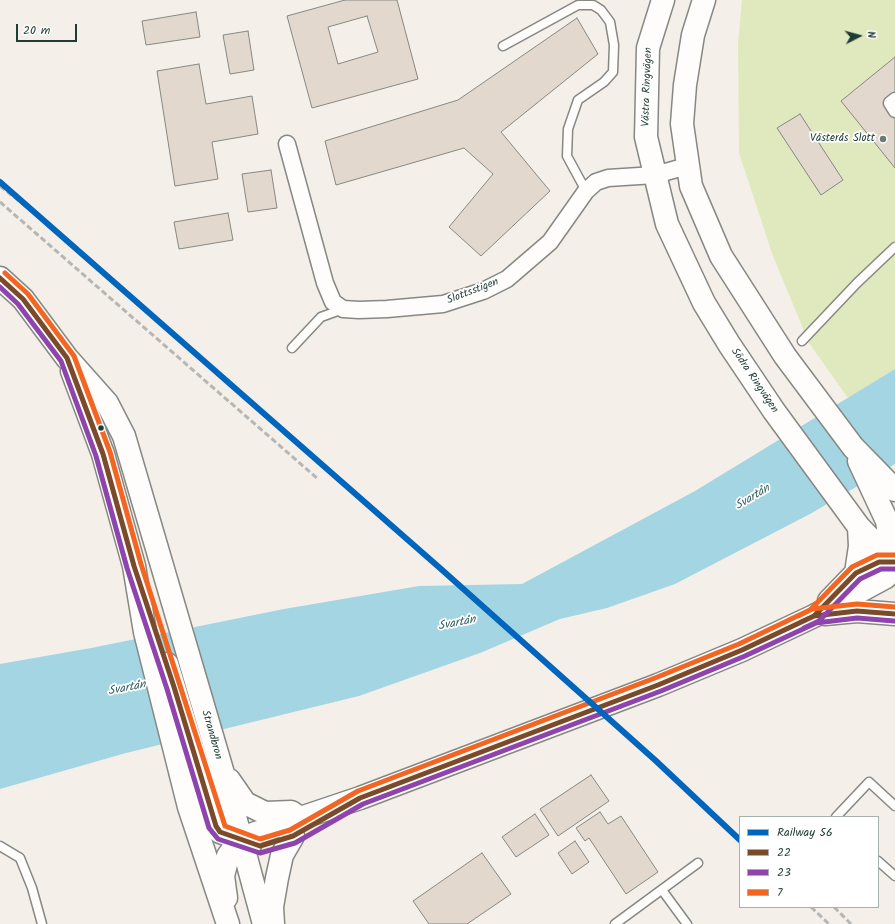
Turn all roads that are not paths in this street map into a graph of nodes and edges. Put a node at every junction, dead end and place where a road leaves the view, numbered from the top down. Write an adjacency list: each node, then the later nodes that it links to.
1 (663, 0): 8 (main road, Västra Ringvägen)
2 (704, 0): 7 (main road)
3 (503, 46): 9 (lane)
4 (895, 99): 5 (street)
5 (895, 110)
6 (287, 144): 12 (street)
7 (687, 166): 8 (street, Slottsstigen); 16 (main road)
8 (654, 175): 9 (street, Slottsstigen); 17 (main road, Södra Ringvägen)
9 (586, 191): 12 (street, Slottsstigen)
10 (895, 247): 13 (lane)
11 (0, 278): 15 (main road)
12 (343, 309): 14 (lane)
13 (802, 341)
14 (292, 348)
15 (67, 358): 22 (main road); 22 (main road, Strandbron)
16 (883, 484): 18 (main road)
17 (858, 527): 18 (main road, Södra Ringvägen); 19 (main road)
18 (894, 562): 19 (main road); 21 (main road)
19 (856, 573): 21 (main road)
20 (895, 614): 21 (main road)
21 (814, 616): 25 (main road)
22 (201, 756): 25 (main road); 26 (main road, Strandbron); 26 (main road); 33 (main road, Strandbron)
23 (895, 806): 24 (lane)
24 (837, 816)
25 (297, 828): 26 (main road); 36 (main road)
26 (240, 838): 34 (main road); 35 (main road, Strandbron)
27 (0, 846): 32 (lane)
28 (879, 862): 30 (lane)
29 (698, 863): 31 (lane)
30 (895, 876)
31 (662, 890): 37 (lane); 38 (lane)
32 (42, 924)
33 (228, 924)
34 (231, 924)
35 (264, 924)
36 (272, 924)
37 (615, 924)
38 (687, 924)

